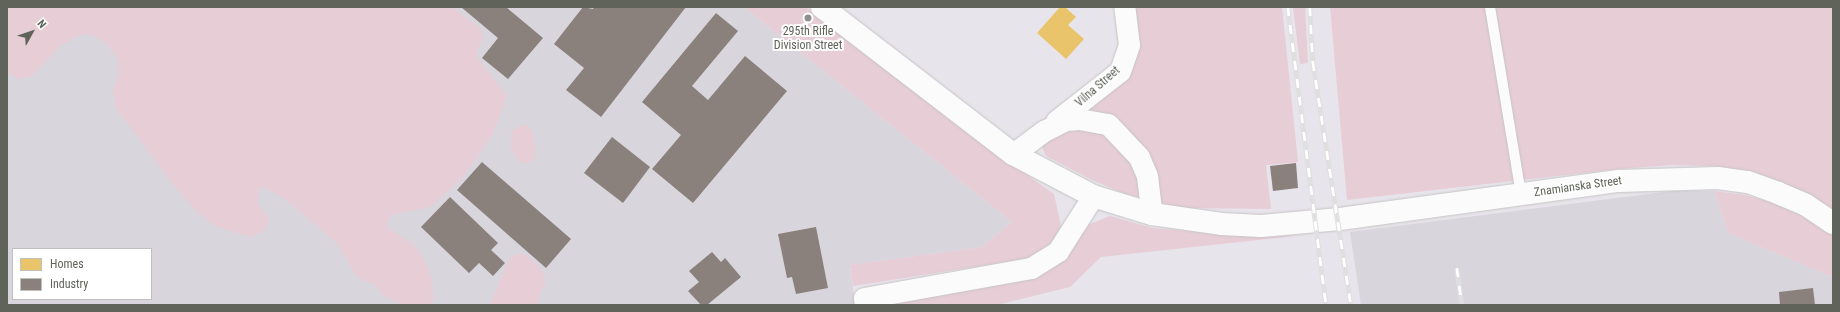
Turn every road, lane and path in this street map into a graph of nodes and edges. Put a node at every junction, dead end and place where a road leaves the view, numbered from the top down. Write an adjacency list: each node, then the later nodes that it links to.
1 (822, 7): 5 (street, Znamianska Street)
2 (1124, 7): 4 (street, Vilna Street)
3 (1490, 7): 6 (lane)
4 (1044, 130): 5 (street, Vilna Street); 8 (street, Vilna Street)
5 (1013, 154): 7 (street, Znamianska Street)
6 (1522, 195): 8 (street, Znamianska Street); 9 (street, Znamianska Street)
7 (1092, 196): 8 (street, Znamianska Street); 10 (street)
8 (1152, 214)
9 (1833, 223)
10 (865, 305)

